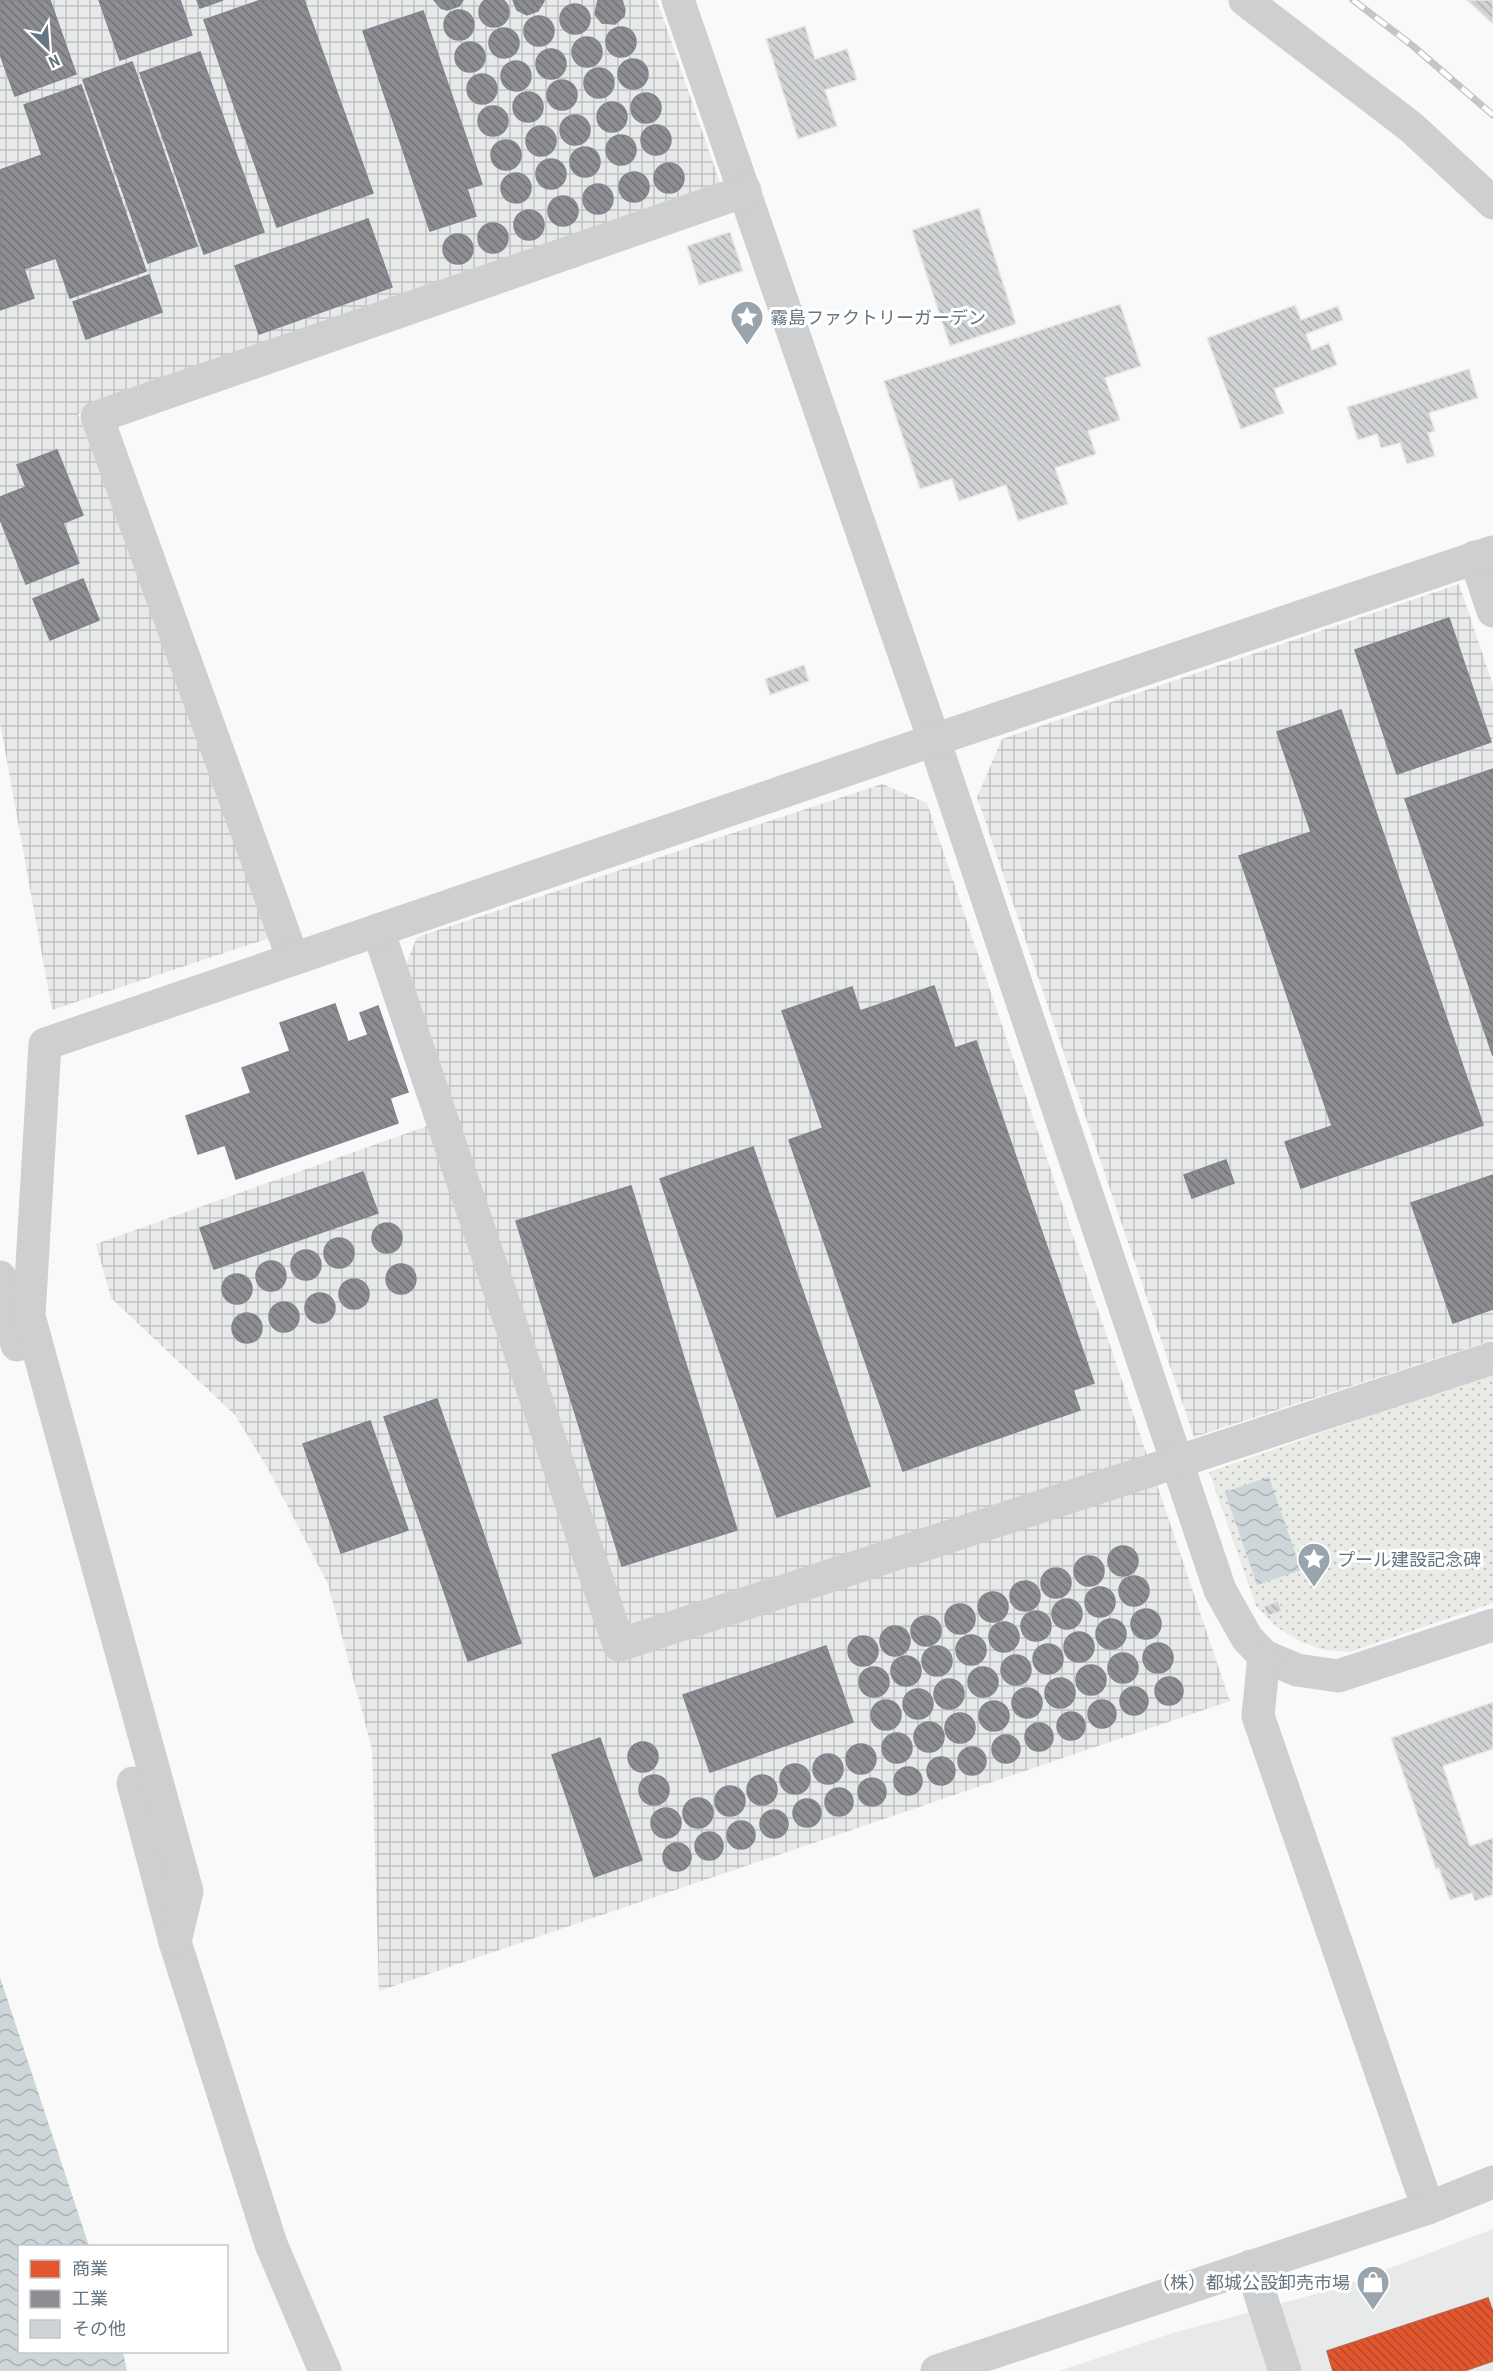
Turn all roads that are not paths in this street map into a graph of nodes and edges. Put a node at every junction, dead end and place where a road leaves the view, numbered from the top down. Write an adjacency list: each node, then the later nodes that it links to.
1 (678, 0): 3 (street)
2 (1245, 0): 4 (street)
3 (745, 191): 7 (street); 9 (street)
4 (1493, 202)
5 (1484, 554): 6 (street); 7 (street)
6 (1493, 611)
7 (934, 740): 8 (street); 12 (street)
8 (378, 930): 9 (street); 12 (street)
9 (293, 959): 15 (street)
10 (0, 1277): 15 (street)
11 (1493, 1358): 12 (street)
12 (1177, 1463): 14 (street)
13 (1493, 1625): 14 (street)
14 (1264, 1656): 17 (street)
15 (176, 1942): 19 (street)
16 (1493, 2182): 17 (street)
17 (1428, 2208): 18 (street)
18 (1251, 2266): 20 (street); 21 (street)
19 (326, 2371)
20 (938, 2371)
21 (1285, 2371)

